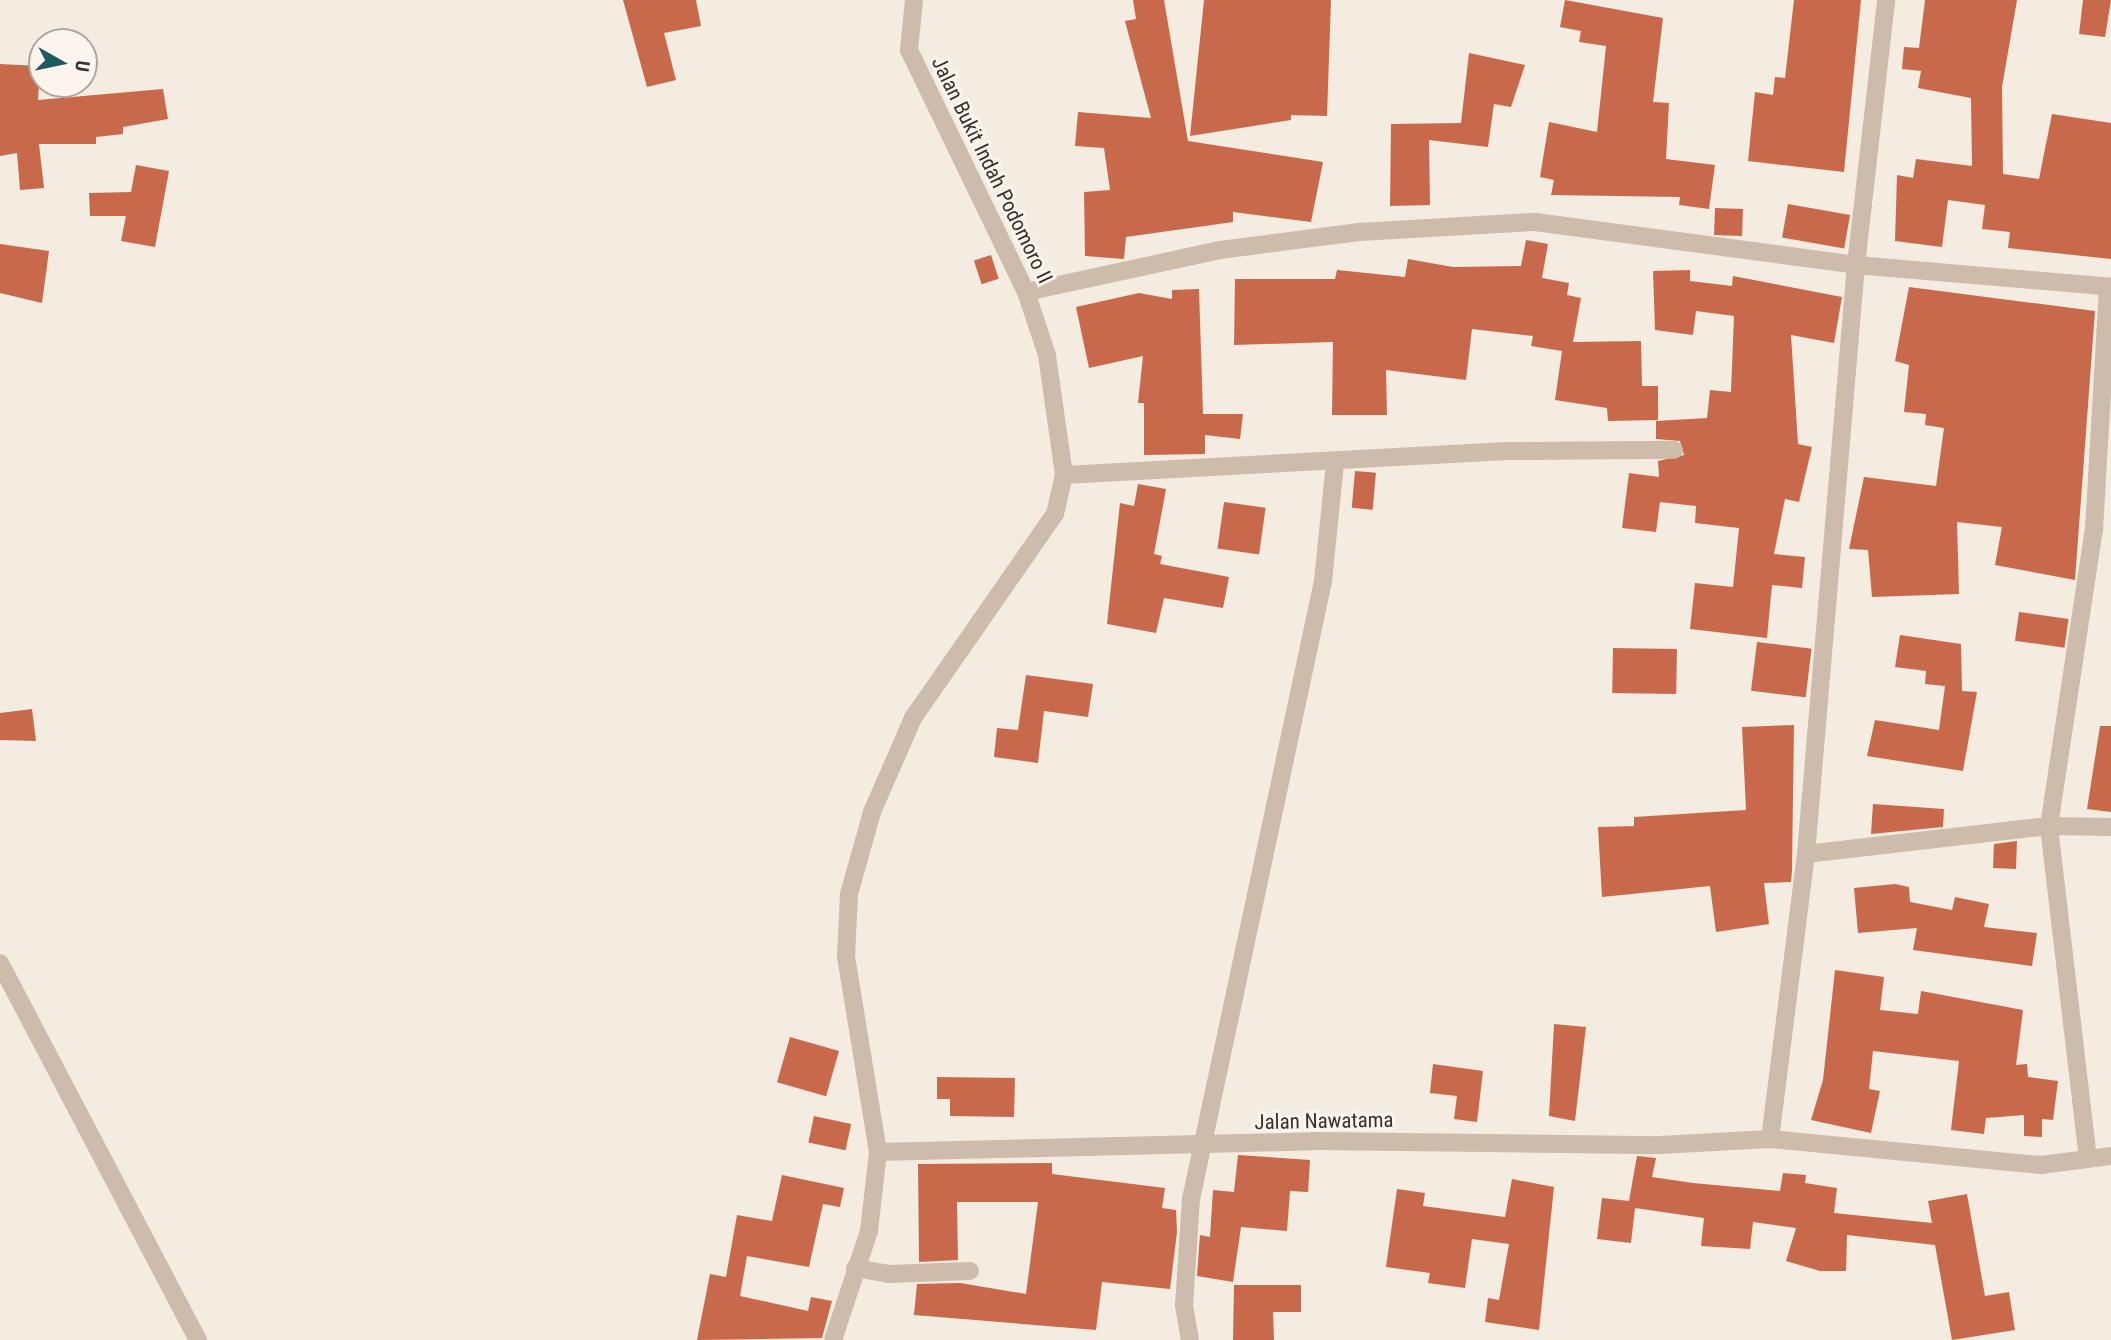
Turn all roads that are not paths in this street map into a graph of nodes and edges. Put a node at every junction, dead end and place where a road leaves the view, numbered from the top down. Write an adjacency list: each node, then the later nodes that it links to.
1 (914, 0): 5 (street, Jalan Bukit Indah Podomoro II)
2 (1886, 0): 3 (street)
3 (1856, 265): 4 (street); 5 (street); 11 (street)
4 (2110, 287): 9 (street)
5 (1026, 292): 8 (street, Jalan Bukit Indah Podomoro II)
6 (1674, 450): 7 (street)
7 (1335, 462): 8 (street); 14 (street)
8 (1064, 475): 15 (street, Jalan Bukit Indah Podomoro II)
9 (2049, 827): 10 (street); 11 (street); 17 (street)
10 (2111, 827)
11 (1806, 854): 13 (street)
12 (0, 962): 20 (street)
13 (1770, 1139): 14 (street, Jalan Nawatama); 17 (street, Jalan Nawatama)
14 (1200, 1147): 15 (street, Jalan Nawatama); 22 (street)
15 (878, 1152): 18 (street, Jalan Bukit Indah Podomoro II)
16 (2111, 1156): 17 (street, Jalan Nawatama)
17 (2088, 1159)
18 (855, 1269): 19 (street); 21 (street, Jalan Bukit Indah Podomoro II)
19 (970, 1271)
20 (198, 1340)
21 (833, 1340)
22 (1190, 1340)

